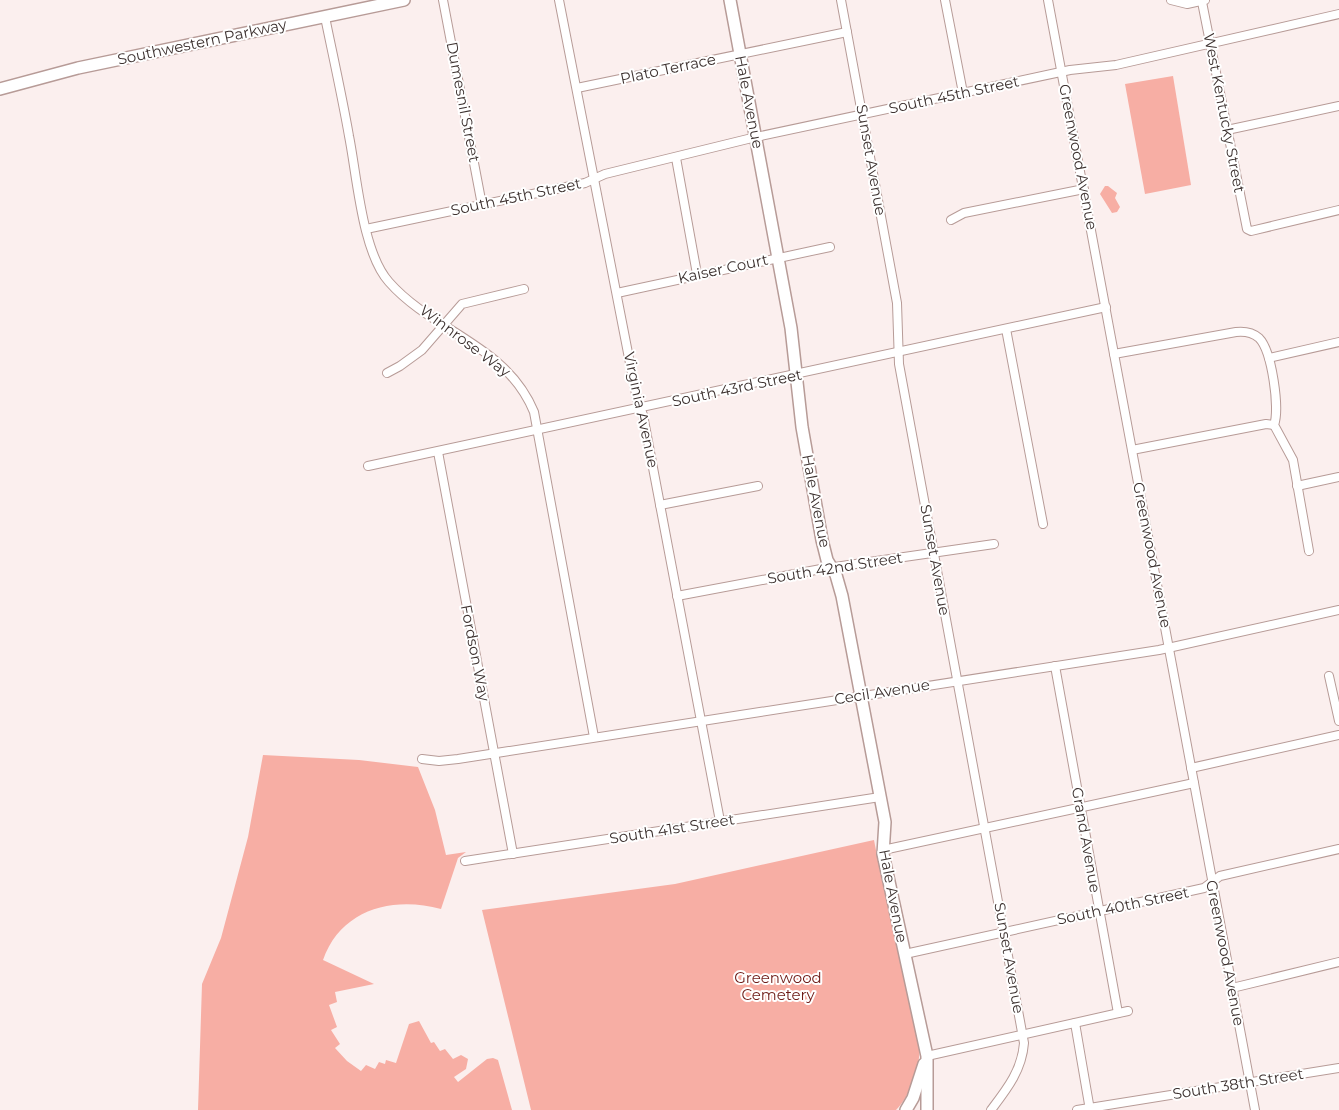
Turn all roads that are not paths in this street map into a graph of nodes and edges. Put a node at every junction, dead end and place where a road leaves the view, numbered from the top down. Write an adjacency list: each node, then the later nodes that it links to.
1 (404, 0): 10 (street, Southwestern Parkway)
2 (443, 0): 27 (street, Dumesnil Street)
3 (559, 0): 17 (street, Virginia Avenue)
4 (730, 0): 15 (street, Hale Avenue)
5 (841, 0): 13 (street, Sunset Avenue)
6 (945, 0): 19 (street)
7 (1048, 0): 16 (street, Greenwood Avenue)
8 (1171, 0): 9 (street)
9 (1203, 1): 14 (street, West Kentucky Street)
10 (364, 4): 12 (street, Southwestern Parkway)
11 (1339, 14): 14 (street, South 45th Street)
12 (325, 16): 18 (street, Southwestern Parkway); 30 (street, Winnrose Way)
13 (847, 32): 15 (street, Plato Terrace); 21 (street, Sunset Avenue)
14 (1210, 45): 16 (street, South 45th Street); 22 (street, West Kentucky Street)
15 (740, 54): 17 (street, Plato Terrace); 23 (street, Hale Avenue)
16 (1062, 72): 19 (street, South 45th Street); 26 (street, Greenwood Avenue)
17 (577, 88): 25 (street, Virginia Avenue)
18 (0, 89)
19 (962, 94): 21 (street, South 45th Street)
20 (1339, 106): 22 (street)
21 (862, 115): 23 (street, South 45th Street); 40 (street, Sunset Avenue)
22 (1227, 130): 28 (street, West Kentucky Street)
23 (756, 137): 24 (street, South 45th Street); 32 (street, Hale Avenue)
24 (676, 158): 25 (street, South 45th Street); 33 (street)
25 (594, 179): 27 (street, South 45th Street); 35 (street, Virginia Avenue)
26 (1084, 189): 29 (street); 36 (street, Greenwood Avenue)
27 (482, 205): 30 (street, South 45th Street)
28 (1339, 210)
29 (951, 220)
30 (366, 229): 37 (street, Winnrose Way)
31 (830, 247): 32 (street, Kaiser Court)
32 (778, 257): 33 (street, Kaiser Court); 44 (street, Hale Avenue)
33 (697, 274): 35 (street, Kaiser Court)
34 (524, 289): 37 (street)
35 (617, 292): 45 (street, Virginia Avenue)
36 (1106, 307): 38 (street, South 43rd Street); 41 (street, Greenwood Avenue)
37 (445, 325): 43 (street); 47 (street, Winnrose Way)
38 (1006, 329): 40 (street, South 43rd Street); 55 (street)
39 (1339, 342): 42 (street)
40 (899, 352): 44 (street, South 43rd Street); 58 (street, Sunset Avenue)
41 (1114, 354): 42 (street); 48 (street, Greenwood Avenue)
42 (1269, 358): 46 (street)
43 (387, 373)
44 (797, 374): 45 (street, South 43rd Street); 59 (street, Hale Avenue)
45 (641, 408): 47 (street, South 43rd Street); 54 (street, Virginia Avenue)
46 (1274, 425): 48 (street); 53 (street)
47 (538, 430): 49 (street, South 43rd Street); 70 (street, Winnrose Way)
48 (1132, 450): 62 (street, Greenwood Avenue)
49 (438, 452): 50 (street, South 43rd Street); 71 (street, Fordson Way)
50 (368, 466)
51 (1339, 477): 53 (street)
52 (758, 486): 54 (street)
53 (1297, 486): 57 (street)
54 (660, 505): 60 (street, Virginia Avenue)
55 (1043, 524)
56 (994, 544): 58 (street, South 42nd Street)
57 (1309, 551)
58 (934, 552): 59 (street, South 42nd Street); 65 (street, Sunset Avenue)
59 (832, 568): 60 (street, South 42nd Street); 66 (street, Hale Avenue)
60 (677, 596): 67 (street, Virginia Avenue)
61 (1339, 610): 62 (street, Cecil Avenue)
62 (1169, 648): 63 (street, Cecil Avenue); 73 (street, Greenwood Avenue)
63 (1055, 666): 65 (street, Cecil Avenue); 76 (street, Grand Avenue)
64 (1330, 676): 68 (street)
65 (958, 680): 66 (street, Cecil Avenue); 78 (street, Sunset Avenue)
66 (860, 695): 67 (street, Cecil Avenue); 75 (street, Hale Avenue)
67 (700, 721): 70 (street, Cecil Avenue); 77 (street, Virginia Avenue)
68 (1339, 721)
69 (1339, 735): 73 (street)
70 (594, 737): 71 (street, Cecil Avenue)
71 (493, 752): 72 (street, Cecil Avenue); 81 (street, Fordson Way)
72 (422, 759)
73 (1191, 768): 74 (street, Greenwood Avenue)
74 (1194, 783): 76 (street); 83 (street, Greenwood Avenue)
75 (880, 796): 77 (street, South 41st Street); 80 (street, Hale Avenue)
76 (1080, 808): 78 (street); 84 (street, Grand Avenue)
77 (720, 821): 81 (street, South 41st Street)
78 (985, 828): 80 (street); 85 (street, Sunset Avenue)
79 (1339, 849): 83 (street, South 40th Street)
80 (883, 850): 86 (street, Hale Avenue)
81 (512, 854): 82 (street, South 41st Street)
82 (465, 861)
83 (1212, 882): 84 (street, South 40th Street); 88 (street, Greenwood Avenue)
84 (1099, 911): 85 (street, South 40th Street); 90 (street, Grand Avenue)
85 (1004, 932): 86 (street, South 40th Street); 92 (street, Sunset Avenue)
86 (905, 954): 93 (street, Hale Avenue)
87 (1339, 962): 88 (street)
88 (1232, 988): 95 (street, Greenwood Avenue)
89 (1128, 1011): 90 (street)
90 (1118, 1013): 91 (street)
91 (1075, 1023): 92 (street); 96 (street)
92 (1023, 1036): 93 (street); 99 (street, Sunset Avenue)
93 (928, 1056): 97 (street); 98 (street)
94 (1339, 1068): 95 (street, South 38th Street)
95 (1249, 1081): 96 (street, South 38th Street); 101 (street, Greenwood Avenue)
96 (1090, 1109): 100 (street, South 38th Street)
97 (906, 1110)
98 (927, 1110)
99 (991, 1110)
100 (1077, 1110)
101 (1255, 1110)

